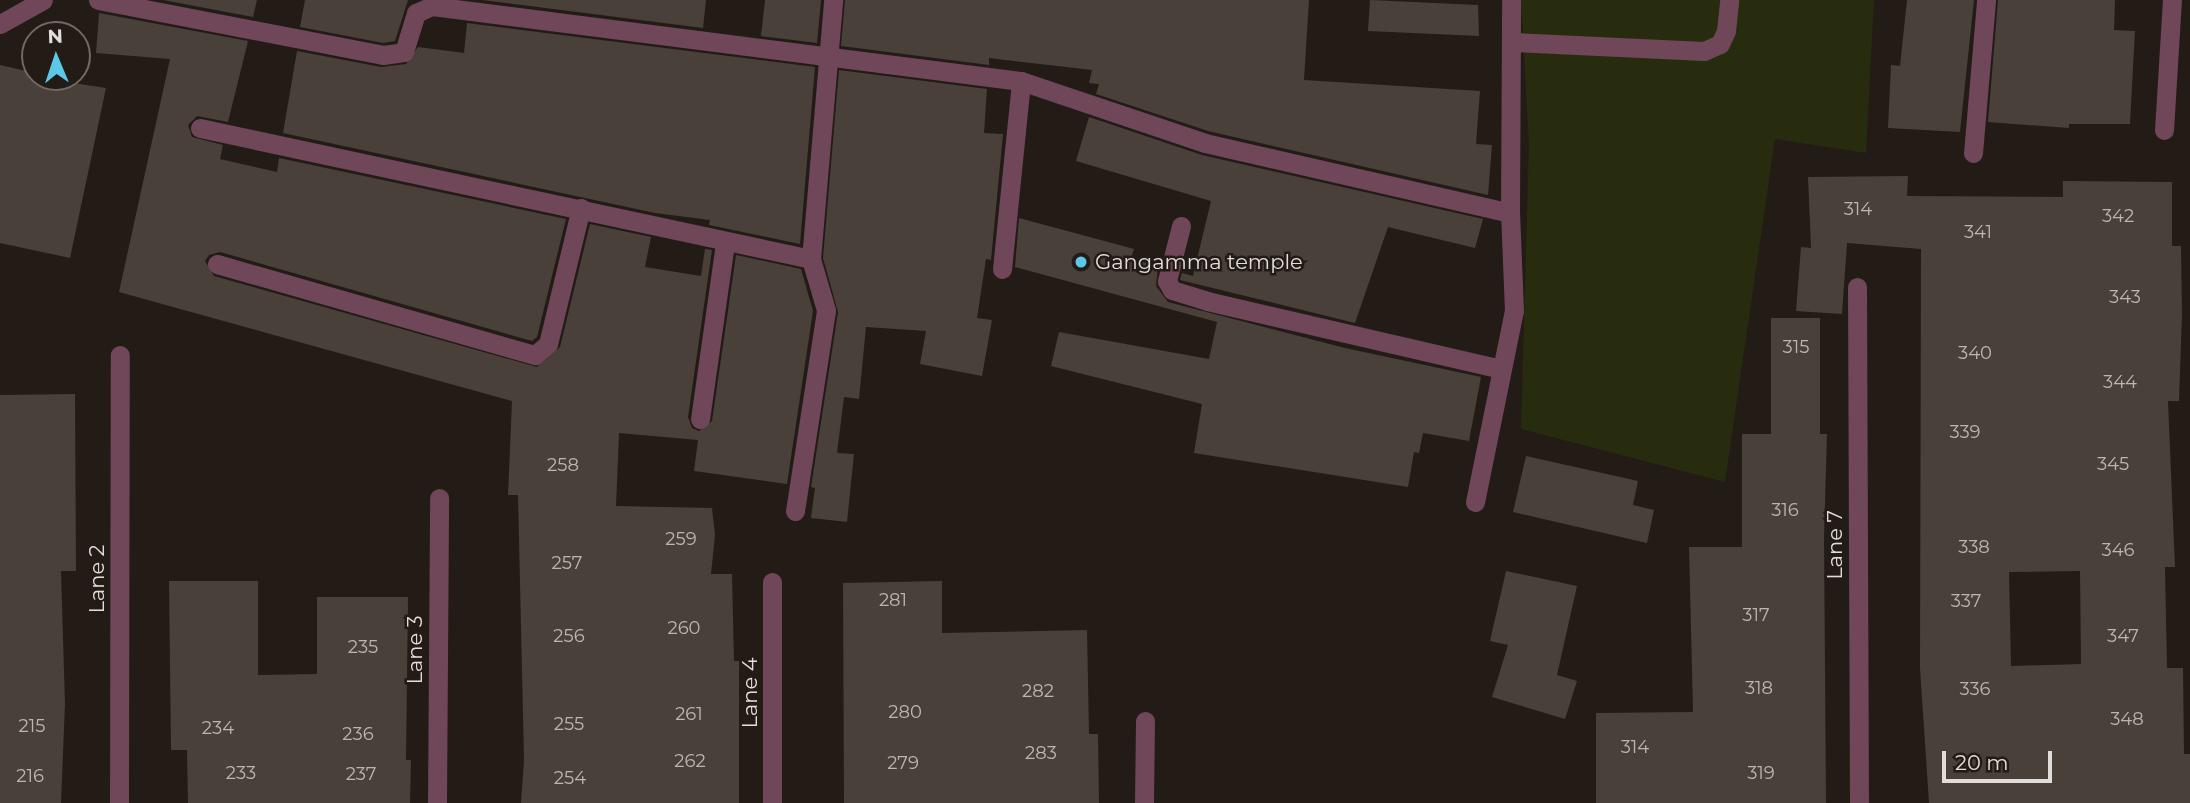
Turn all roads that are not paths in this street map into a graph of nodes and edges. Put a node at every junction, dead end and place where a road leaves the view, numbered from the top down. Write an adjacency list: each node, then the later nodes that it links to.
1 (43, 0): 8 (street)
2 (98, 0): 10 (street)
3 (833, 0): 10 (street)
4 (1511, 0): 9 (street)
5 (1729, 0): 9 (street)
6 (1986, 0): 14 (street)
7 (2172, 0): 13 (street)
8 (0, 24)
9 (1514, 41): 16 (street)
10 (825, 59): 11 (street); 19 (street)
11 (1021, 81): 16 (street); 21 (street)
12 (200, 128): 15 (street)
13 (2164, 130)
14 (1973, 153)
15 (581, 208): 18 (street); 20 (street)
16 (1510, 213): 24 (street)
17 (1181, 226): 24 (street)
18 (725, 243): 19 (street); 25 (street)
19 (811, 259): 28 (street)
20 (217, 264)
21 (1002, 269)
22 (1857, 287): 35 (street, Lane 7)
23 (120, 355): 31 (street, Lane 2)
24 (1501, 369): 27 (street)
25 (700, 419)
26 (439, 498): 32 (street, Lane 3)
27 (1475, 502)
28 (795, 511)
29 (772, 582): 33 (street, Lane 4)
30 (1145, 721): 34 (street)
31 (119, 803)
32 (437, 803)
33 (772, 803)
34 (1144, 803)
35 (1859, 803)

